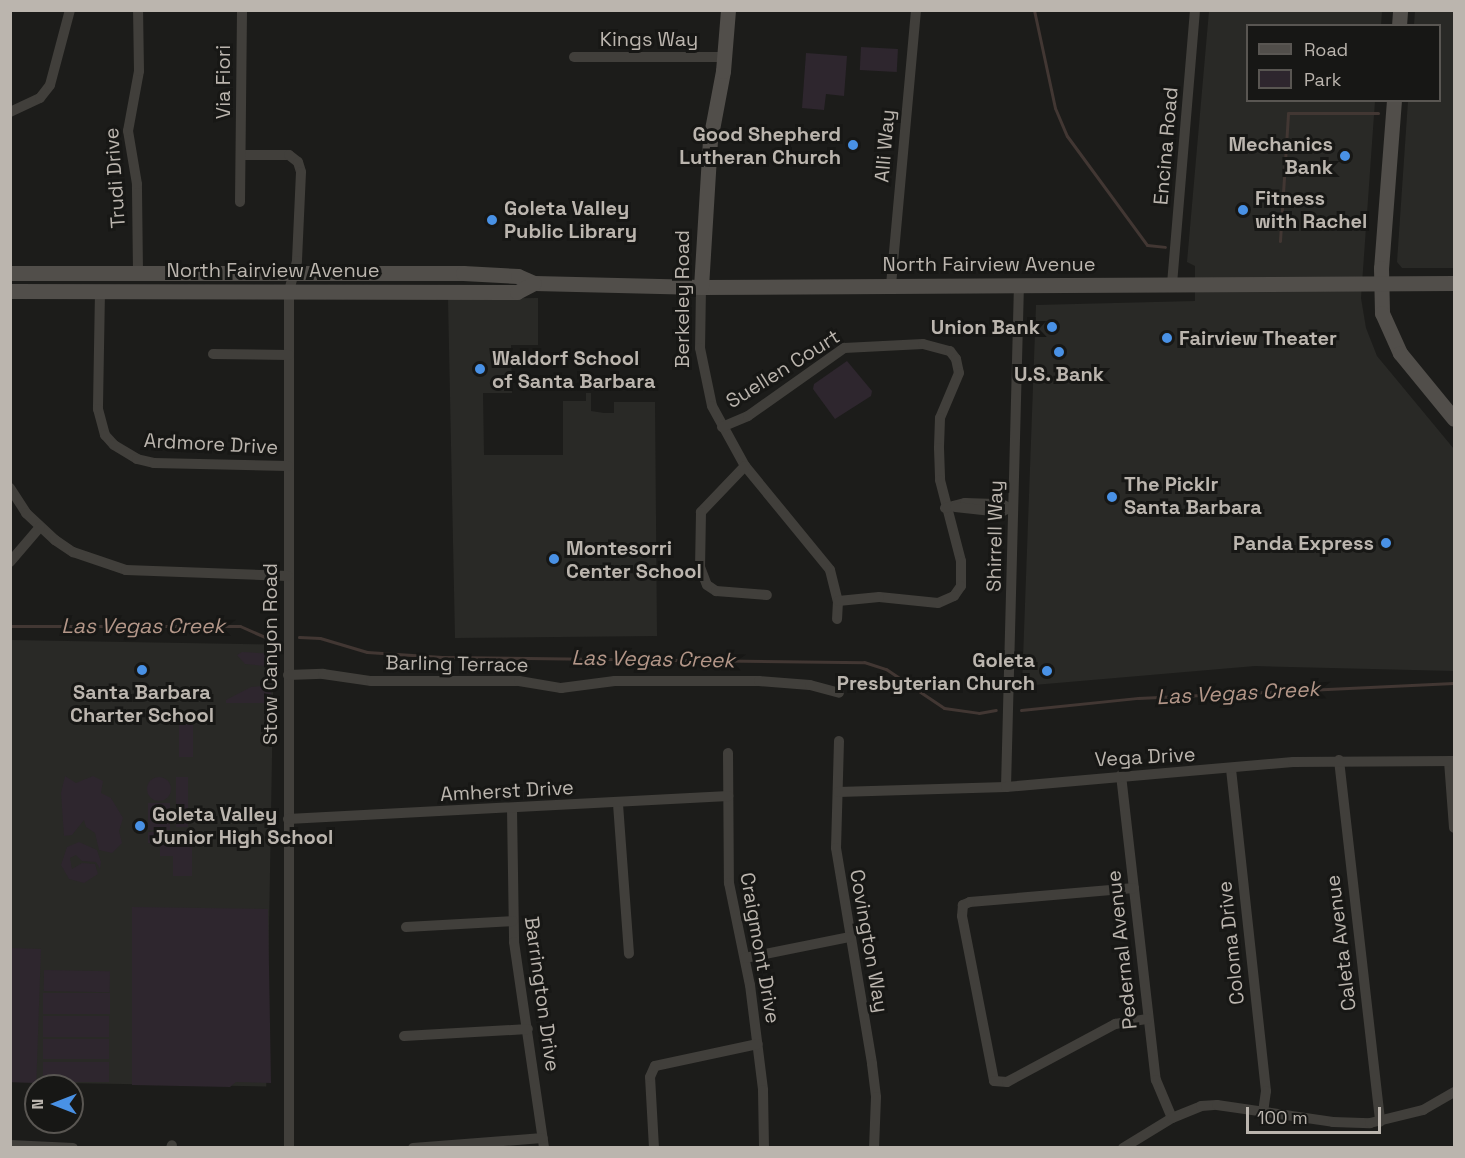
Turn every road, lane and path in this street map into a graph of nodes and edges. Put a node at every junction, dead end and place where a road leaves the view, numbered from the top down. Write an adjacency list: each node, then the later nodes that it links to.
1 (70, 10): 10 (street)
2 (138, 10): 13 (street, Trudi Drive)
3 (242, 10): 11 (street, Via Fiori)
4 (728, 10): 8 (main road, Berkeley Road)
5 (916, 10): 18 (street, Alli Way)
6 (1196, 10): 17 (street, Encina Road)
7 (574, 57): 8 (street, Kings Way)
8 (724, 57): 22 (main road, Berkeley Road)
9 (1394, 102): 20 (main road)
10 (10, 112)
11 (241, 154): 12 (street, Via Fiori); 15 (street, Stow Canyon Road)
12 (240, 202)
13 (138, 272): 14 (main road, North Fairview Avenue); 15 (main road, North Fairview Avenue)
14 (10, 273)
15 (291, 273): 16 (main road, North Fairview Avenue); 23 (street, Stow Canyon Road)
16 (534, 283): 22 (main road, North Fairview Avenue); 23 (main road, North Fairview Avenue)
17 (1172, 284): 19 (main road, North Fairview Avenue); 20 (main road, North Fairview Avenue)
18 (891, 285): 19 (main road, North Fairview Avenue); 22 (main road, North Fairview Avenue)
19 (1019, 285): 34 (street, Shirrell Way)
20 (1381, 285): 21 (main road, North Fairview Avenue); 28 (main road)
21 (1451, 286)
22 (701, 287): 29 (street, Berkeley Road)
23 (289, 290): 25 (main road, North Fairview Avenue); 27 (street, Stow Canyon Road)
24 (10, 291): 25 (main road, North Fairview Avenue)
25 (100, 291): 30 (street, Ardmore Drive)
26 (213, 354): 27 (street)
27 (289, 355): 30 (street, Stow Canyon Road)
28 (1455, 419)
29 (722, 427): 31 (street, Berkeley Road); 33 (street, Suellen Court)
30 (288, 466): 37 (street, Stow Canyon Road)
31 (745, 466): 38 (street); 39 (street, Berkeley Road)
32 (10, 488): 35 (street)
33 (950, 507): 34 (street); 39 (street, Suellen Court)
34 (1011, 507): 49 (street, Shirrell Way)
35 (40, 527): 36 (street); 37 (street)
36 (10, 562)
37 (288, 576): 41 (street, Stow Canyon Road)
38 (767, 595)
39 (838, 601): 40 (street, Berkeley Road)
40 (837, 620)
41 (288, 675): 42 (street, Barling Terrace); 54 (street, Stow Canyon Road)
42 (839, 693)
43 (839, 741): 50 (street, Covington Way)
44 (728, 753): 51 (street, Craigmont Drive)
45 (1339, 760): 46 (street, Vega Drive); 47 (street, Vega Drive); 69 (street, Caleta Avenue)
46 (1452, 761): 55 (street)
47 (1231, 769): 48 (street, Vega Drive); 67 (street, Coloma Drive)
48 (1121, 775): 49 (street, Vega Drive); 56 (street, Pedernal Avenue)
49 (1006, 787): 50 (street, Vega Drive)
50 (838, 792): 59 (street, Covington Way)
51 (728, 796): 52 (street, Amherst Drive); 61 (street, Craigmont Drive)
52 (618, 804): 53 (street, Amherst Drive); 60 (street)
53 (512, 809): 54 (street, Amherst Drive); 57 (street, Barrington Drive)
54 (288, 819): 73 (street, Stow Canyon Road)
55 (1455, 828)
56 (1134, 888): 62 (street, Pedernal Avenue); 62 (street)
57 (513, 921): 58 (street); 63 (street, Barrington Drive)
58 (406, 927)
59 (849, 937): 61 (street); 77 (street, Covington Way)
60 (629, 954)
61 (745, 958): 65 (street, Craigmont Drive)
62 (1148, 1019): 68 (street, Pedernal Avenue)
63 (528, 1029): 64 (street); 70 (street, Barrington Drive)
64 (404, 1036)
65 (758, 1044): 75 (street); 76 (street, Craigmont Drive)
66 (1455, 1092): 69 (street)
67 (1263, 1112): 68 (street); 69 (street)
68 (1172, 1118): 78 (street)
69 (1380, 1122)
70 (544, 1143): 74 (street)
71 (13, 1146): 72 (street)
72 (73, 1148)
73 (289, 1148)
74 (413, 1148)
75 (654, 1148)
76 (764, 1148)
77 (874, 1148)
78 (1123, 1148)

